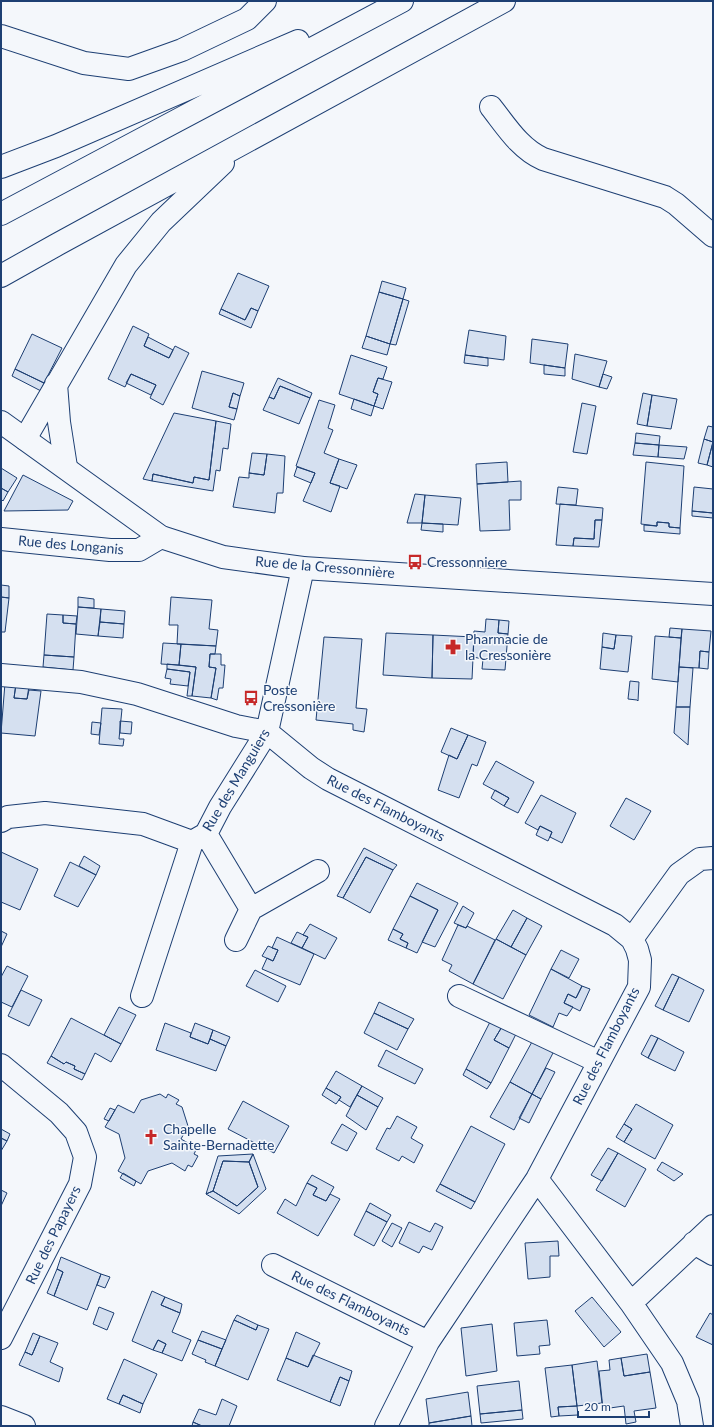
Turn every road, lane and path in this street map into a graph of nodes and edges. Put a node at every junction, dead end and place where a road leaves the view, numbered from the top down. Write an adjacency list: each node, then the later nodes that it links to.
1 (265, 1): 5 (main road)
2 (391, 1): 8 (main road)
3 (402, 1): 9 (main road)
4 (504, 1): 7 (main road)
5 (1, 36)
6 (491, 107): 10 (main road)
7 (244, 142): 11 (main road); 12 (main road)
8 (1, 167)
9 (1, 214)
10 (713, 236)
11 (1, 276)
12 (56, 384): 14 (main road); 15 (main road)
13 (1, 422): 14 (main road, Rue de la Cressonnière)
14 (25, 439): 15 (main road, Rue de la Cressonnière)
15 (66, 468): 16 (main road, Rue de la Cressonnière)
16 (161, 537): 17 (main road, Rue des Longanis); 18 (main road, Rue de la Cressonnière)
17 (1, 539)
18 (303, 568): 19 (main road, Rue de la Cressonnière); 21 (main road, Rue des Manguiers)
19 (713, 594)
20 (1, 675): 21 (main road)
21 (267, 732): 23 (main road, Rue des Manguiers); 27 (main road, Rue des Flamboyants)
22 (1, 821): 23 (main road, Rue des Manguiers)
23 (199, 838): 26 (main road); 29 (main road)
24 (713, 858): 27 (main road)
25 (318, 871): 26 (main road)
26 (251, 909): 28 (main road)
27 (632, 939): 31 (main road, Rue des Flamboyants)
28 (236, 940)
29 (142, 996)
30 (459, 996): 31 (main road)
31 (599, 1062): 33 (main road, Rue des Flamboyants)
32 (1, 1065): 39 (main road, Rue des Papayers)
33 (537, 1179): 38 (main road); 40 (main road, Rue des Flamboyants)
34 (713, 1226): 35 (main road)
35 (694, 1243): 36 (main road); 38 (main road)
36 (713, 1254)
37 (273, 1265): 40 (main road, Rue des Flamboyants)
38 (632, 1304): 44 (main road)
39 (1, 1338)
40 (428, 1342): 43 (main road, Rue des Flamboyants)
41 (1, 1417): 42 (main road)
42 (24, 1426)
43 (386, 1426)
44 (692, 1426)

